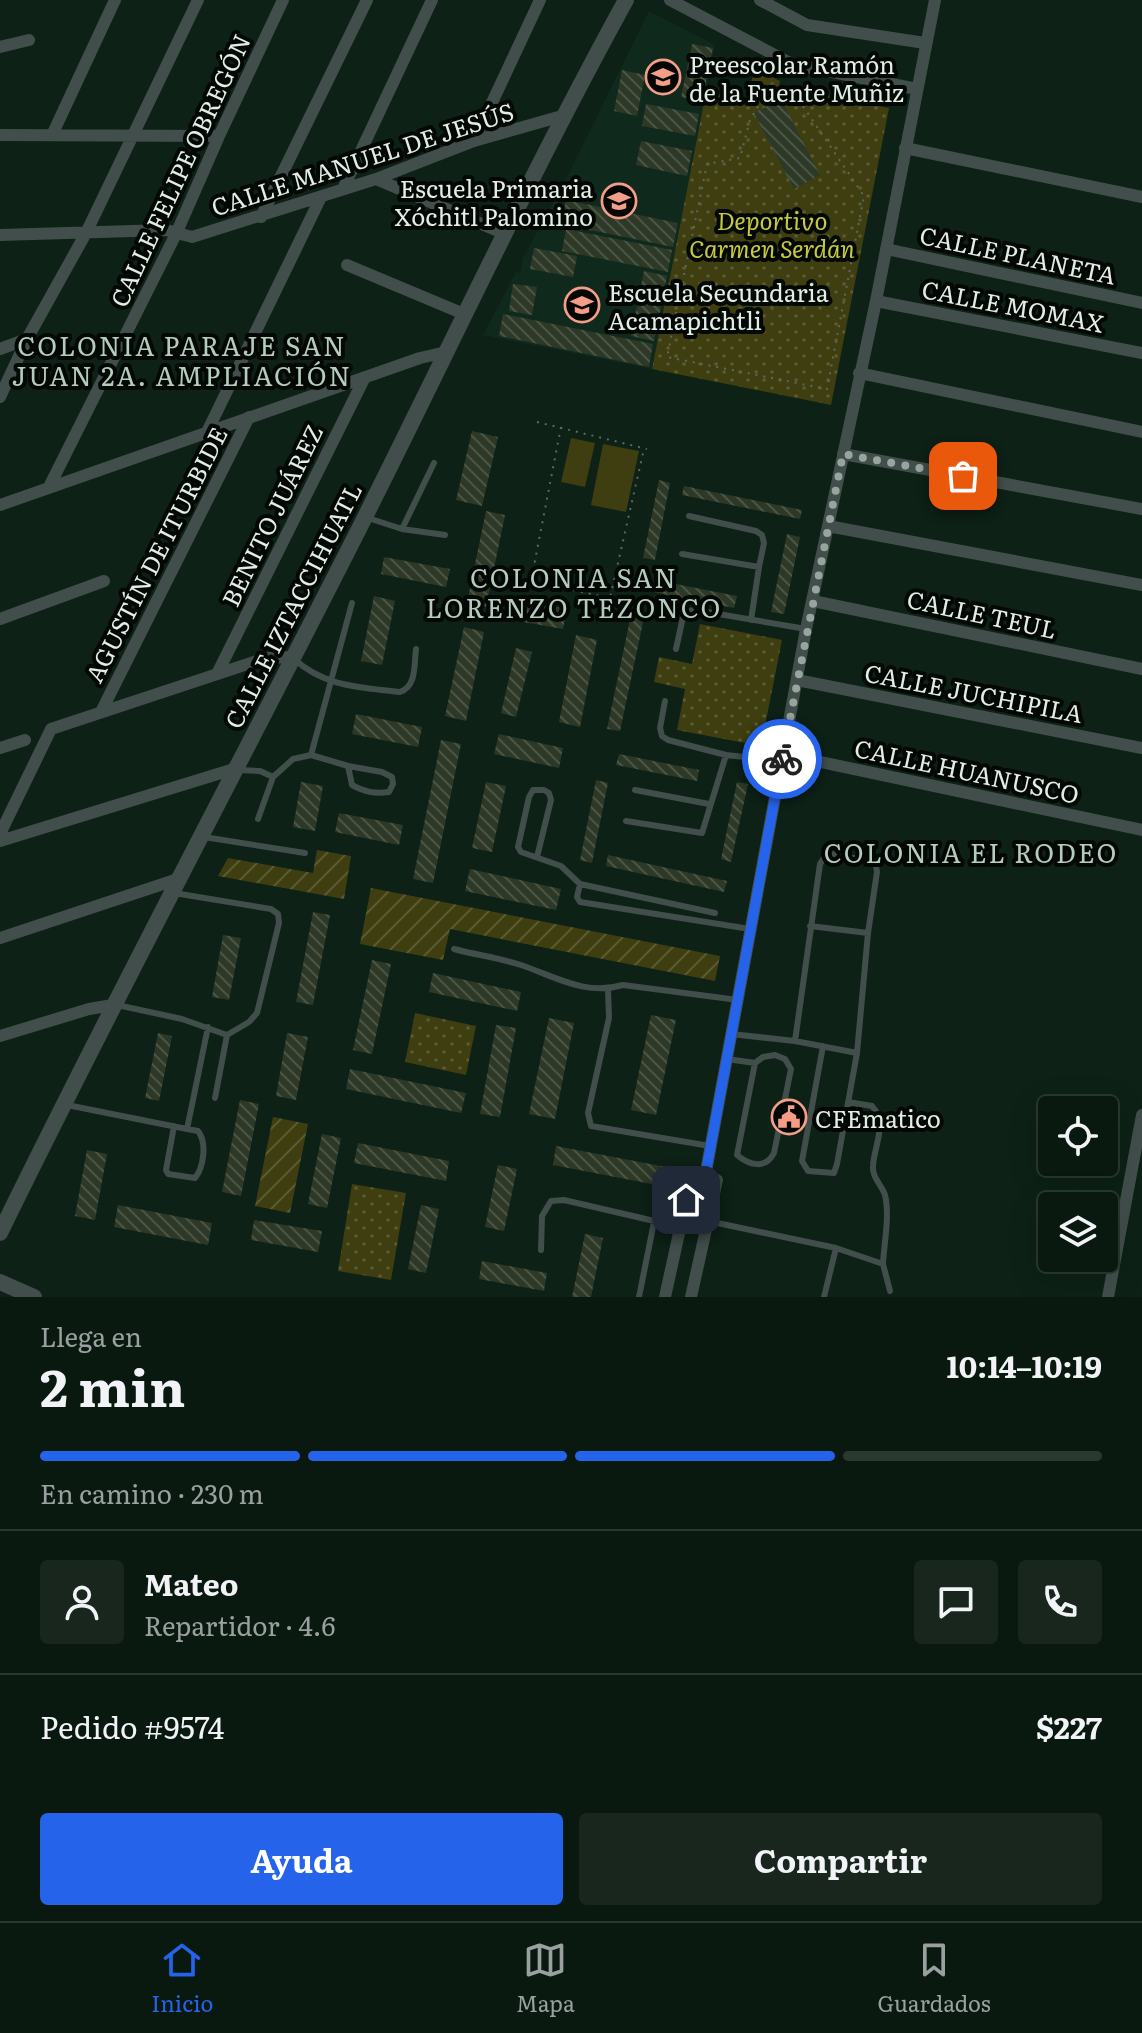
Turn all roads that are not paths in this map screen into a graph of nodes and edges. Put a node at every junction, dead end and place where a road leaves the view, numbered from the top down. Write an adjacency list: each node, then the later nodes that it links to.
1 (115, 0): 16 (street)
2 (198, 0): 17 (street)
3 (283, 0): 19 (street, CALLE FELIPE OBREGÓN)
4 (367, 0): 26 (street)
5 (432, 0): 23 (street)
6 (540, 0): 20 (street)
7 (626, 0): 15 (street, CALLE IZTACCIHUATL)
8 (670, 0): 14 (street)
9 (760, 0): 12 (street)
10 (935, 0): 12 (street)
11 (29, 40): 13 (street)
12 (925, 43): 14 (street)
13 (0, 47)
14 (917, 89): 21 (street)
15 (562, 116): 20 (street, CALLE MANUEL DE JESÚS); 29 (street, CALLE IZTACCIHUATL)
16 (53, 133): 17 (street); 18 (street)
17 (131, 133): 19 (street); 27 (street)
18 (0, 135)
19 (219, 136): 28 (street, CALLE FELIPE OBREGÓN)
20 (474, 141): 22 (street, CALLE MANUEL DE JESÚS)
21 (905, 148): 25 (street); 31 (street)
22 (376, 179): 23 (street, CALLE MANUEL DE JESÚS); 29 (street)
23 (343, 189): 24 (street, CALLE MANUEL DE JESÚS)
24 (321, 197): 26 (street, CALLE MANUEL DE JESÚS); 44 (street)
25 (1142, 197)
26 (261, 217): 28 (street, CALLE MANUEL DE JESÚS)
27 (86, 233): 28 (street, CALLE MANUEL DE JESÚS); 30 (street, CALLE MANUEL DE JESÚS); 36 (street)
28 (176, 234): 48 (street, CALLE FELIPE OBREGÓN)
29 (505, 234): 35 (street, CALLE IZTACCIHUATL)
30 (0, 235)
31 (886, 249): 33 (street); 34 (street, CALLE PLANETA)
32 (347, 265): 35 (street)
33 (876, 301): 39 (street, CALLE MOMAX); 40 (street)
34 (1142, 303)
35 (464, 314): 38 (street, CALLE IZTACCIHUATL)
36 (27, 339): 37 (street); 42 (street)
37 (0, 349)
38 (446, 352): 41 (street); 52 (street, CALLE IZTACCIHUATL)
39 (1142, 353)
40 (859, 373): 45 (street); 46 (street)
41 (365, 377): 43 (street); 69 (street, BENITO JUÁREZ)
42 (0, 397)
43 (249, 417): 44 (street); 73 (street, AGUSTÍN DE ITURBIDE)
44 (207, 432): 48 (street)
45 (1142, 432)
46 (843, 454): 50 (street); 53 (street)
47 (434, 463): 54 (lane)
48 (49, 487): 49 (street)
49 (0, 505)
50 (1142, 509)
51 (689, 516): 57 (lane)
52 (365, 517): 54 (lane); 67 (street, CALLE IZTACCIHUATL)
53 (828, 526): 59 (street); 60 (street)
54 (402, 529): 55 (lane)
55 (445, 535)
56 (682, 554): 57 (lane)
57 (759, 567): 63 (lane)
58 (104, 581): 62 (street)
59 (1142, 585)
60 (813, 601): 64 (street); 68 (street, CALLE TEUL)
61 (352, 603): 71 (lane)
62 (0, 619)
63 (751, 620): 64 (lane); 66 (lane)
64 (806, 629): 70 (street)
65 (416, 649): 71 (lane)
66 (676, 649)
67 (291, 657): 69 (street); 71 (lane); 81 (street, CALLE IZTACCIHUATL)
68 (1142, 669)
69 (217, 674): 73 (street)
70 (797, 680): 76 (street, CALLE JUCHIPILA); 79 (street)
71 (329, 682): 77 (lane)
72 (665, 701): 78 (lane)
73 (101, 712): 88 (street)
74 (25, 740): 75 (street)
75 (0, 748)
76 (1142, 748)
77 (311, 755): 80 (lane); 82 (lane)
78 (726, 755): 79 (lane); 84 (lane)
79 (782, 757): 87 (street, CALLE HUANUSCO); 97 (street)
80 (348, 766): 80 (lane)
81 (234, 769): 82 (lane); 89 (street, CALLE IZTACCIHUATL); 90 (street)
82 (273, 777): 85 (lane)
83 (635, 790): 84 (lane)
84 (709, 804): 86 (lane)
85 (258, 819)
86 (626, 821)
87 (1142, 830)
88 (0, 834)
89 (201, 837): 91 (lane); 94 (street, CALLE IZTACCIHUATL)
90 (0, 841)
91 (305, 853)
92 (537, 857): 92 (lane); 93 (lane)
93 (580, 884): 95 (lane); 97 (lane)
94 (175, 886): 99 (street); 103 (street, CALLE IZTACCIHUATL); 106 (lane)
95 (715, 913)
96 (810, 926): 98 (lane); 98 (lane); 108 (lane)
97 (750, 929): 102 (street)
98 (868, 933): 110 (lane)
99 (0, 938)
100 (454, 949): 101 (lane)
101 (608, 989): 102 (lane); 119 (lane)
102 (738, 1000): 105 (street)
103 (113, 1005): 104 (lane); 107 (street); 115 (street, CALLE IZTACCIHUATL)
104 (208, 1027): 106 (lane); 118 (lane)
105 (731, 1034): 108 (lane); 111 (street)
106 (227, 1035): 113 (lane)
107 (0, 1036)
108 (795, 1041): 109 (lane)
109 (823, 1046): 110 (lane); 114 (lane)
110 (857, 1053): 114 (lane)
111 (727, 1059): 112 (lane); 119 (street)
112 (755, 1063): 112 (lane)
113 (215, 1098)
114 (848, 1102): 127 (lane)
115 (63, 1104): 117 (lane); 124 (street, CALLE IZTACCIHUATL)
116 (1141, 1123): 135 (street)
117 (174, 1126): 118 (lane); 118 (lane)
118 (187, 1129)
119 (711, 1146): 120 (street)
120 (704, 1177): 121 (street); 123 (street)
121 (708, 1221): 125 (lane); 133 (street)
122 (654, 1222): 123 (lane); 126 (lane); 131 (lane)
123 (680, 1227): 132 (street)
124 (0, 1233)
125 (836, 1248): 127 (lane); 134 (lane)
126 (541, 1250)
127 (883, 1264): 129 (lane)
128 (0, 1282): 130 (street)
129 (890, 1291)
130 (34, 1297)
131 (639, 1297)
132 (665, 1297)
133 (691, 1297)
134 (824, 1297)
135 (1108, 1297)

